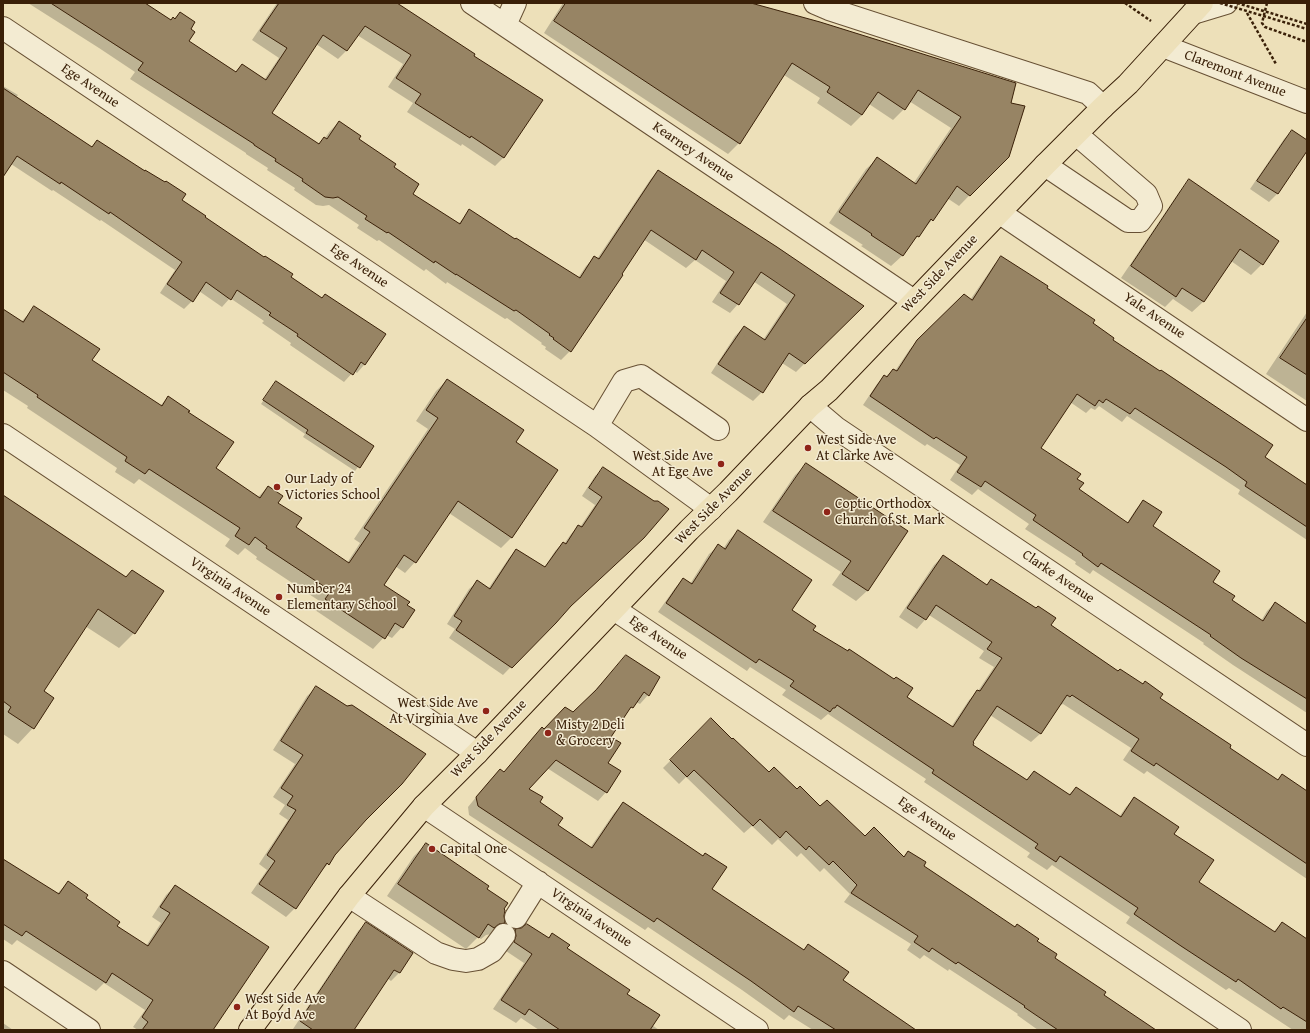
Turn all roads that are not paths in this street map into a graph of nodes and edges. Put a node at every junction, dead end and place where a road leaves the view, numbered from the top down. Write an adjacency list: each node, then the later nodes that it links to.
1 (472, 3): 6 (street, Kearney Avenue)
2 (515, 3): 6 (street)
3 (815, 3): 10 (street)
4 (1226, 3): 5 (street)
5 (1197, 8): 8 (main road, West Side Avenue)
6 (505, 25): 14 (street, Kearney Avenue)
7 (3, 28): 17 (street, Ege Avenue)
8 (1163, 46): 9 (street, Claremont Avenue); 10 (main road, West Side Avenue)
9 (1299, 99)
10 (1103, 107): 11 (main road, West Side Avenue)
11 (1076, 134): 12 (main road, West Side Avenue); 12 (street)
12 (1045, 165): 13 (main road, West Side Avenue)
13 (1000, 213): 14 (main road, West Side Avenue); 16 (street, Yale Avenue)
14 (914, 301): 15 (main road, West Side Avenue)
15 (810, 406): 20 (main road, West Side Avenue); 22 (street, Clarke Avenue)
16 (1307, 420)
17 (597, 426): 18 (street); 20 (street, Ege Avenue)
18 (718, 429)
19 (3, 435): 23 (street, Virginia Avenue)
20 (711, 509): 21 (main road, West Side Avenue)
21 (614, 609): 23 (main road, West Side Avenue); 33 (street, Ege Avenue)
22 (1307, 745)
23 (477, 752): 24 (main road, West Side Avenue)
24 (424, 806): 25 (street, Virginia Avenue); 26 (main road, West Side Avenue)
25 (538, 882): 27 (street); 32 (street, Virginia Avenue)
26 (350, 896): 28 (street); 31 (main road, West Side Avenue)
27 (516, 917)
28 (504, 935)
29 (3, 972): 30 (street)
30 (89, 1030)
31 (251, 1030)
32 (757, 1030)
33 (1240, 1030)

